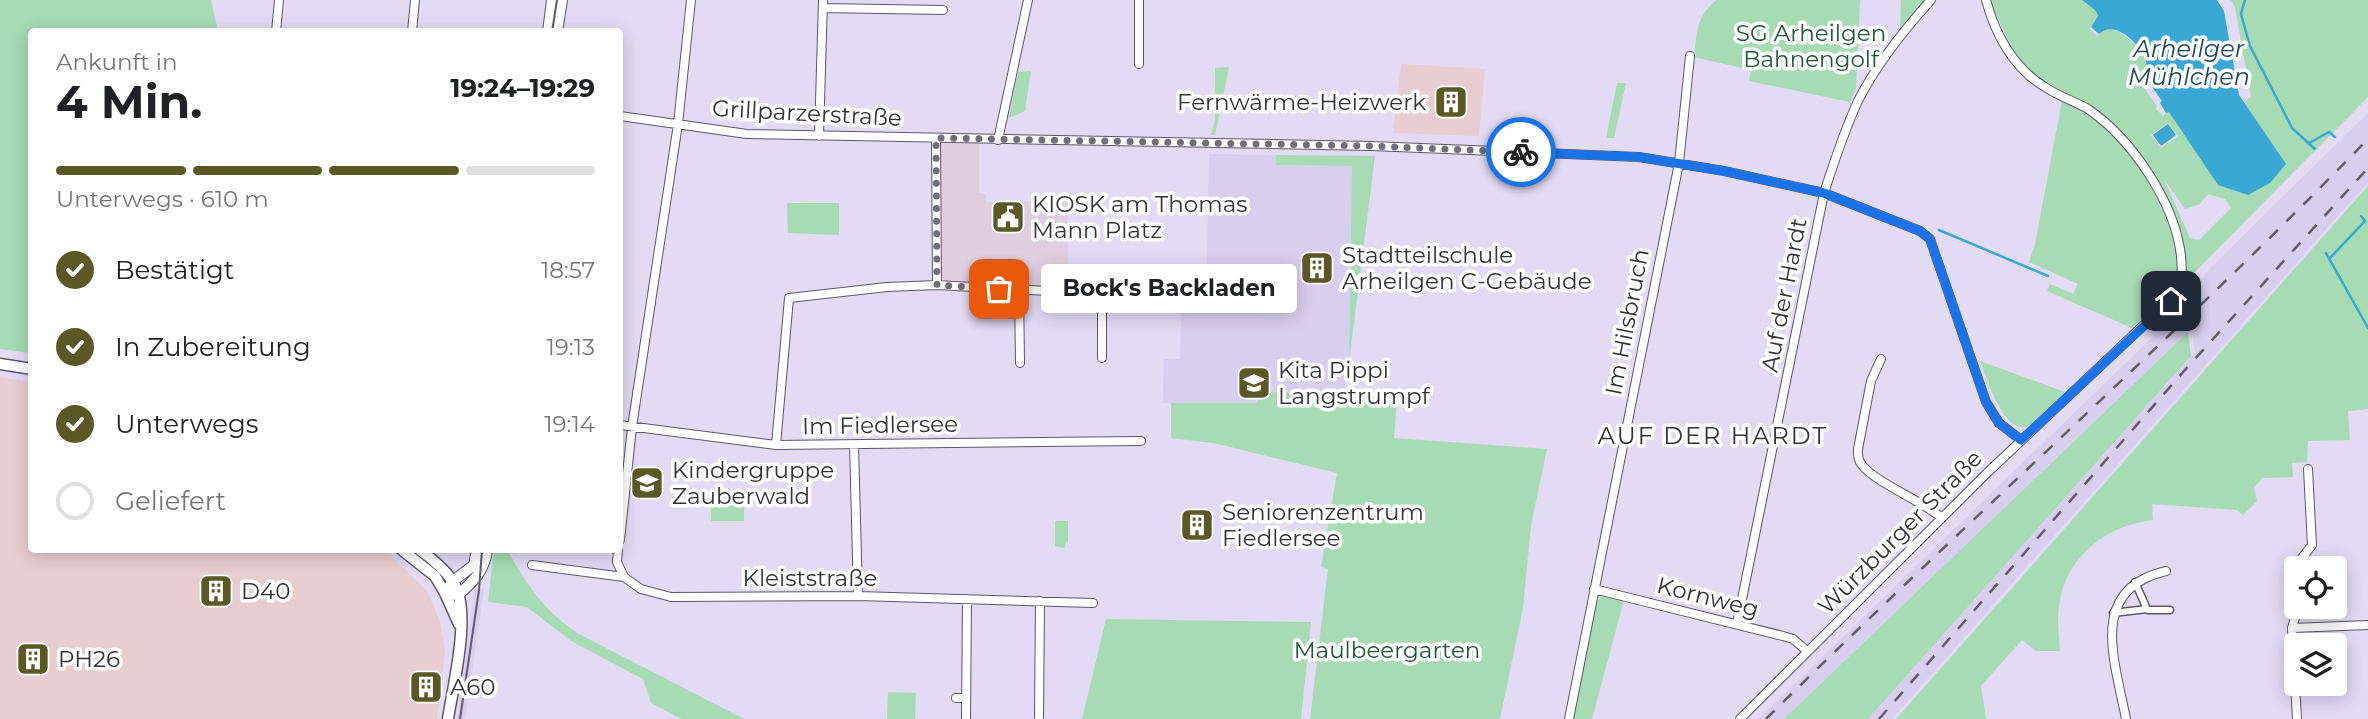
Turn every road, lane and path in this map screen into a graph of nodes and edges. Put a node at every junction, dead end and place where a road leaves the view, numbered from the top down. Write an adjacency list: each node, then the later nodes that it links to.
1 (279, 0): 12 (street)
2 (415, 0): 13 (street)
3 (552, 0): 14 (street)
4 (562, 0): 15 (street)
5 (691, 0): 19 (street)
6 (1028, 0): 22 (street)
7 (1139, 0): 17 (street)
8 (1931, 0): 24 (street, Auf der Hardt)
9 (1986, 0): 36 (street, Würzburger Straße)
10 (823, 4): 11 (street); 20 (street)
11 (943, 10)
12 (276, 28)
13 (412, 28)
14 (548, 28)
15 (558, 28)
16 (1690, 56): 23 (street, Im Hilsbruch)
17 (1139, 64)
18 (623, 116): 19 (street, Grillparzerstraße)
19 (678, 124): 20 (street, Grillparzerstraße); 35 (street)
20 (819, 136): 21 (street, Grillparzerstraße)
21 (936, 138): 22 (street, Grillparzerstraße); 25 (street)
22 (998, 139): 23 (street, Grillparzerstraße)
23 (1679, 163): 24 (street, Grillparzerstraße); 54 (street, Im Hilsbruch)
24 (1824, 193): 36 (street, Grillparzerstraße); 65 (street, Auf der Hardt)
25 (937, 285): 26 (street); 38 (street)
26 (1019, 290): 27 (street); 31 (street)
27 (1102, 294): 28 (street); 29 (street)
28 (1173, 298)
29 (1102, 358)
30 (1881, 359): 42 (street)
31 (1020, 363)
32 (0, 364): 33 (main road)
33 (28, 368)
34 (623, 426): 35 (street, Im Fiedlersee)
35 (632, 428): 38 (street, Im Fiedlersee); 41 (street)
36 (2021, 440): 42 (street, Würzburger Straße)
37 (1141, 441): 39 (street, Im Fiedlersee)
38 (776, 445): 39 (street, Im Fiedlersee)
39 (854, 445): 57 (street)
40 (2308, 469): 48 (street)
41 (623, 512)
42 (1942, 518): 69 (street, Würzburger Straße)
43 (406, 553): 55 (main road)
44 (423, 553): 52 (main road)
45 (476, 553): 52 (street)
46 (486, 553): 56 (street)
47 (618, 553): 51 (street)
48 (2303, 556)
49 (532, 565): 51 (street, Kleiststraße)
50 (2166, 570): 53 (street)
51 (624, 577): 57 (street, Kleiststraße)
52 (453, 581): 55 (street); 56 (main road)
53 (2135, 582): 63 (street); 63 (street)
54 (1594, 589): 65 (street, Kornweg); 75 (street, Im Hilsbruch)
55 (445, 593): 56 (street); 67 (main road)
56 (458, 595): 67 (main road)
57 (858, 596): 58 (street, Kleiststraße)
58 (967, 599): 59 (street, Kleiststraße); 71 (street)
59 (1040, 601): 60 (street, Kleiststraße); 72 (street)
60 (1093, 603)
61 (2148, 610): 62 (street)
62 (2170, 610)
63 (2113, 613): 77 (street)
64 (2295, 619): 68 (street)
65 (1737, 624): 69 (street, Kornweg)
66 (2368, 625): 68 (street)
67 (460, 627): 73 (main road)
68 (2292, 628): 78 (street)
69 (1807, 652): 76 (street, Würzburger Straße)
70 (956, 698): 71 (street)
71 (966, 698): 74 (street)
72 (1039, 717)
73 (448, 719)
74 (966, 719)
75 (1569, 719)
76 (1740, 719)
77 (2126, 719)
78 (2297, 719)

